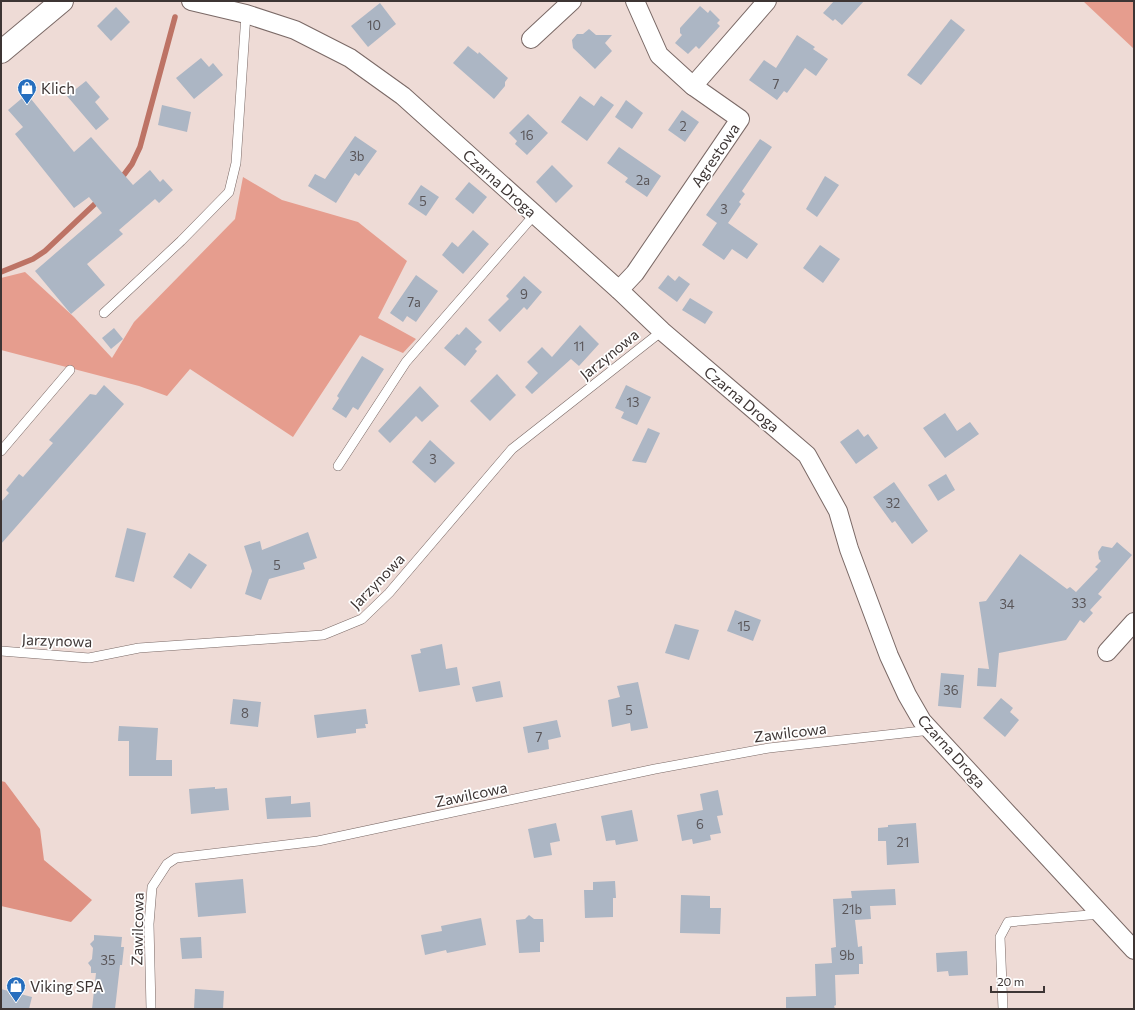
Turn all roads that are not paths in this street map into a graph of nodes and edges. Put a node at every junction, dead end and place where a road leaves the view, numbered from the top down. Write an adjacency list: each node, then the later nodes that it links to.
1 (62, 1): 8 (main road)
2 (191, 1): 6 (street, Czarna Droga)
3 (572, 1): 7 (street)
4 (635, 1): 9 (street)
5 (768, 1): 9 (street)
6 (246, 14): 10 (street, Czarna Droga); 12 (lane)
7 (531, 39)
8 (1, 52)
9 (693, 86): 11 (street, Agrestowa)
10 (535, 214): 11 (street, Czarna Droga); 16 (lane)
11 (619, 290): 13 (street, Czarna Droga)
12 (104, 313)
13 (662, 330): 18 (lane, Jarzynowa); 20 (street, Czarna Droga)
14 (70, 370): 15 (lane)
15 (1, 451)
16 (338, 466)
17 (1134, 622): 19 (street)
18 (1, 651)
19 (1107, 652)
20 (931, 730): 21 (street, Czarna Droga); 23 (lane, Zawilcowa)
21 (1102, 914): 22 (street, Czarna Droga); 24 (lane)
22 (1134, 950)
23 (151, 1009)
24 (1003, 1009)

